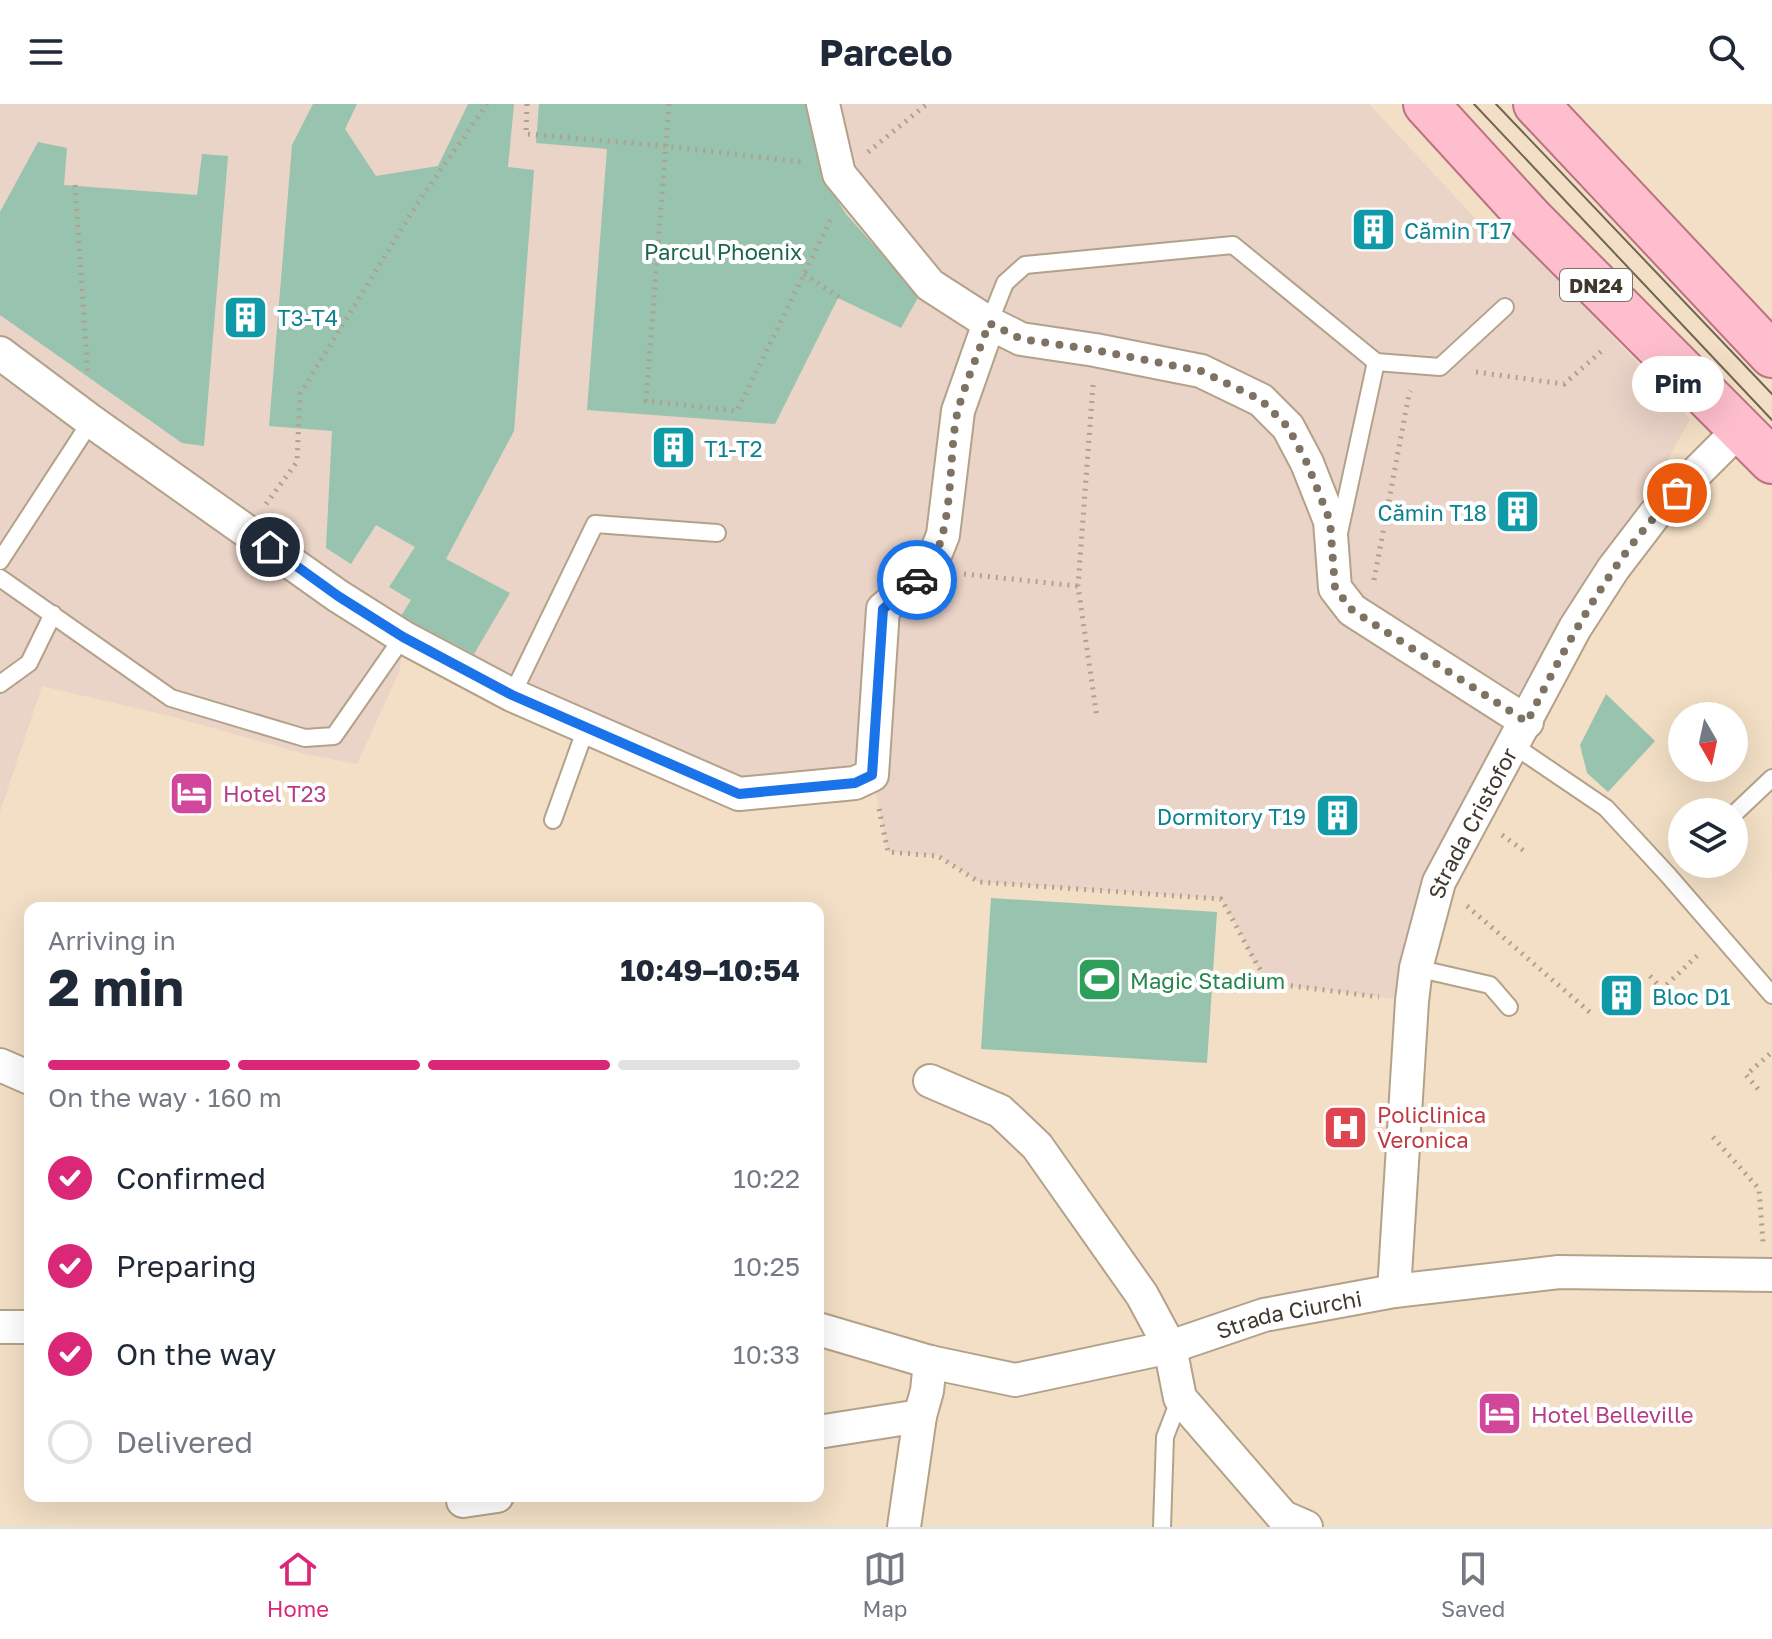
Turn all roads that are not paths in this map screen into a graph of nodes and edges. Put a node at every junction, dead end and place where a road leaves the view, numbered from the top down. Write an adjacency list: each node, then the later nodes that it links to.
1 (823, 104): 5 (street)
2 (1426, 104): 10 (main road, DN24)
3 (1536, 104): 7 (main road)
4 (1505, 307): 8 (lane)
5 (989, 323): 8 (lane); 14 (street); 20 (street)
6 (0, 353): 9 (street)
7 (1772, 355)
8 (1376, 362): 14 (lane)
9 (91, 421): 13 (lane); 17 (street)
10 (1740, 429): 11 (main road, DN24); 21 (street, Strada Cristofor)
11 (1772, 461)
12 (717, 533): 19 (lane)
13 (0, 561)
14 (1332, 564): 21 (street)
15 (0, 578): 16 (lane)
16 (53, 614): 17 (lane); 18 (lane)
17 (403, 637): 19 (street)
18 (0, 684)
19 (512, 695): 20 (street)
20 (586, 728): 24 (lane)
21 (1520, 734): 25 (street, Strada Cristofor); 26 (lane)
22 (1772, 778): 23 (lane)
23 (1748, 801)
24 (553, 820)
25 (1416, 968): 27 (lane); 32 (street, Strada Cristofor)
26 (1772, 995)
27 (1509, 1007)
28 (0, 1065): 29 (street)
29 (24, 1075)
30 (930, 1081): 36 (street)
31 (1769, 1275): 32 (street, Strada Ciurchi)
32 (1394, 1291): 36 (street, Strada Ciurchi)
33 (0, 1327): 34 (street)
34 (24, 1327)
35 (824, 1331): 37 (street, Strada Ciurchi)
36 (1170, 1347): 37 (street, Strada Ciurchi); 38 (street)
37 (930, 1362): 39 (street)
38 (1180, 1398): 42 (lane); 43 (street)
39 (920, 1416): 40 (street); 41 (street)
40 (824, 1431)
41 (904, 1527)
42 (1162, 1527)
43 (1306, 1527)

